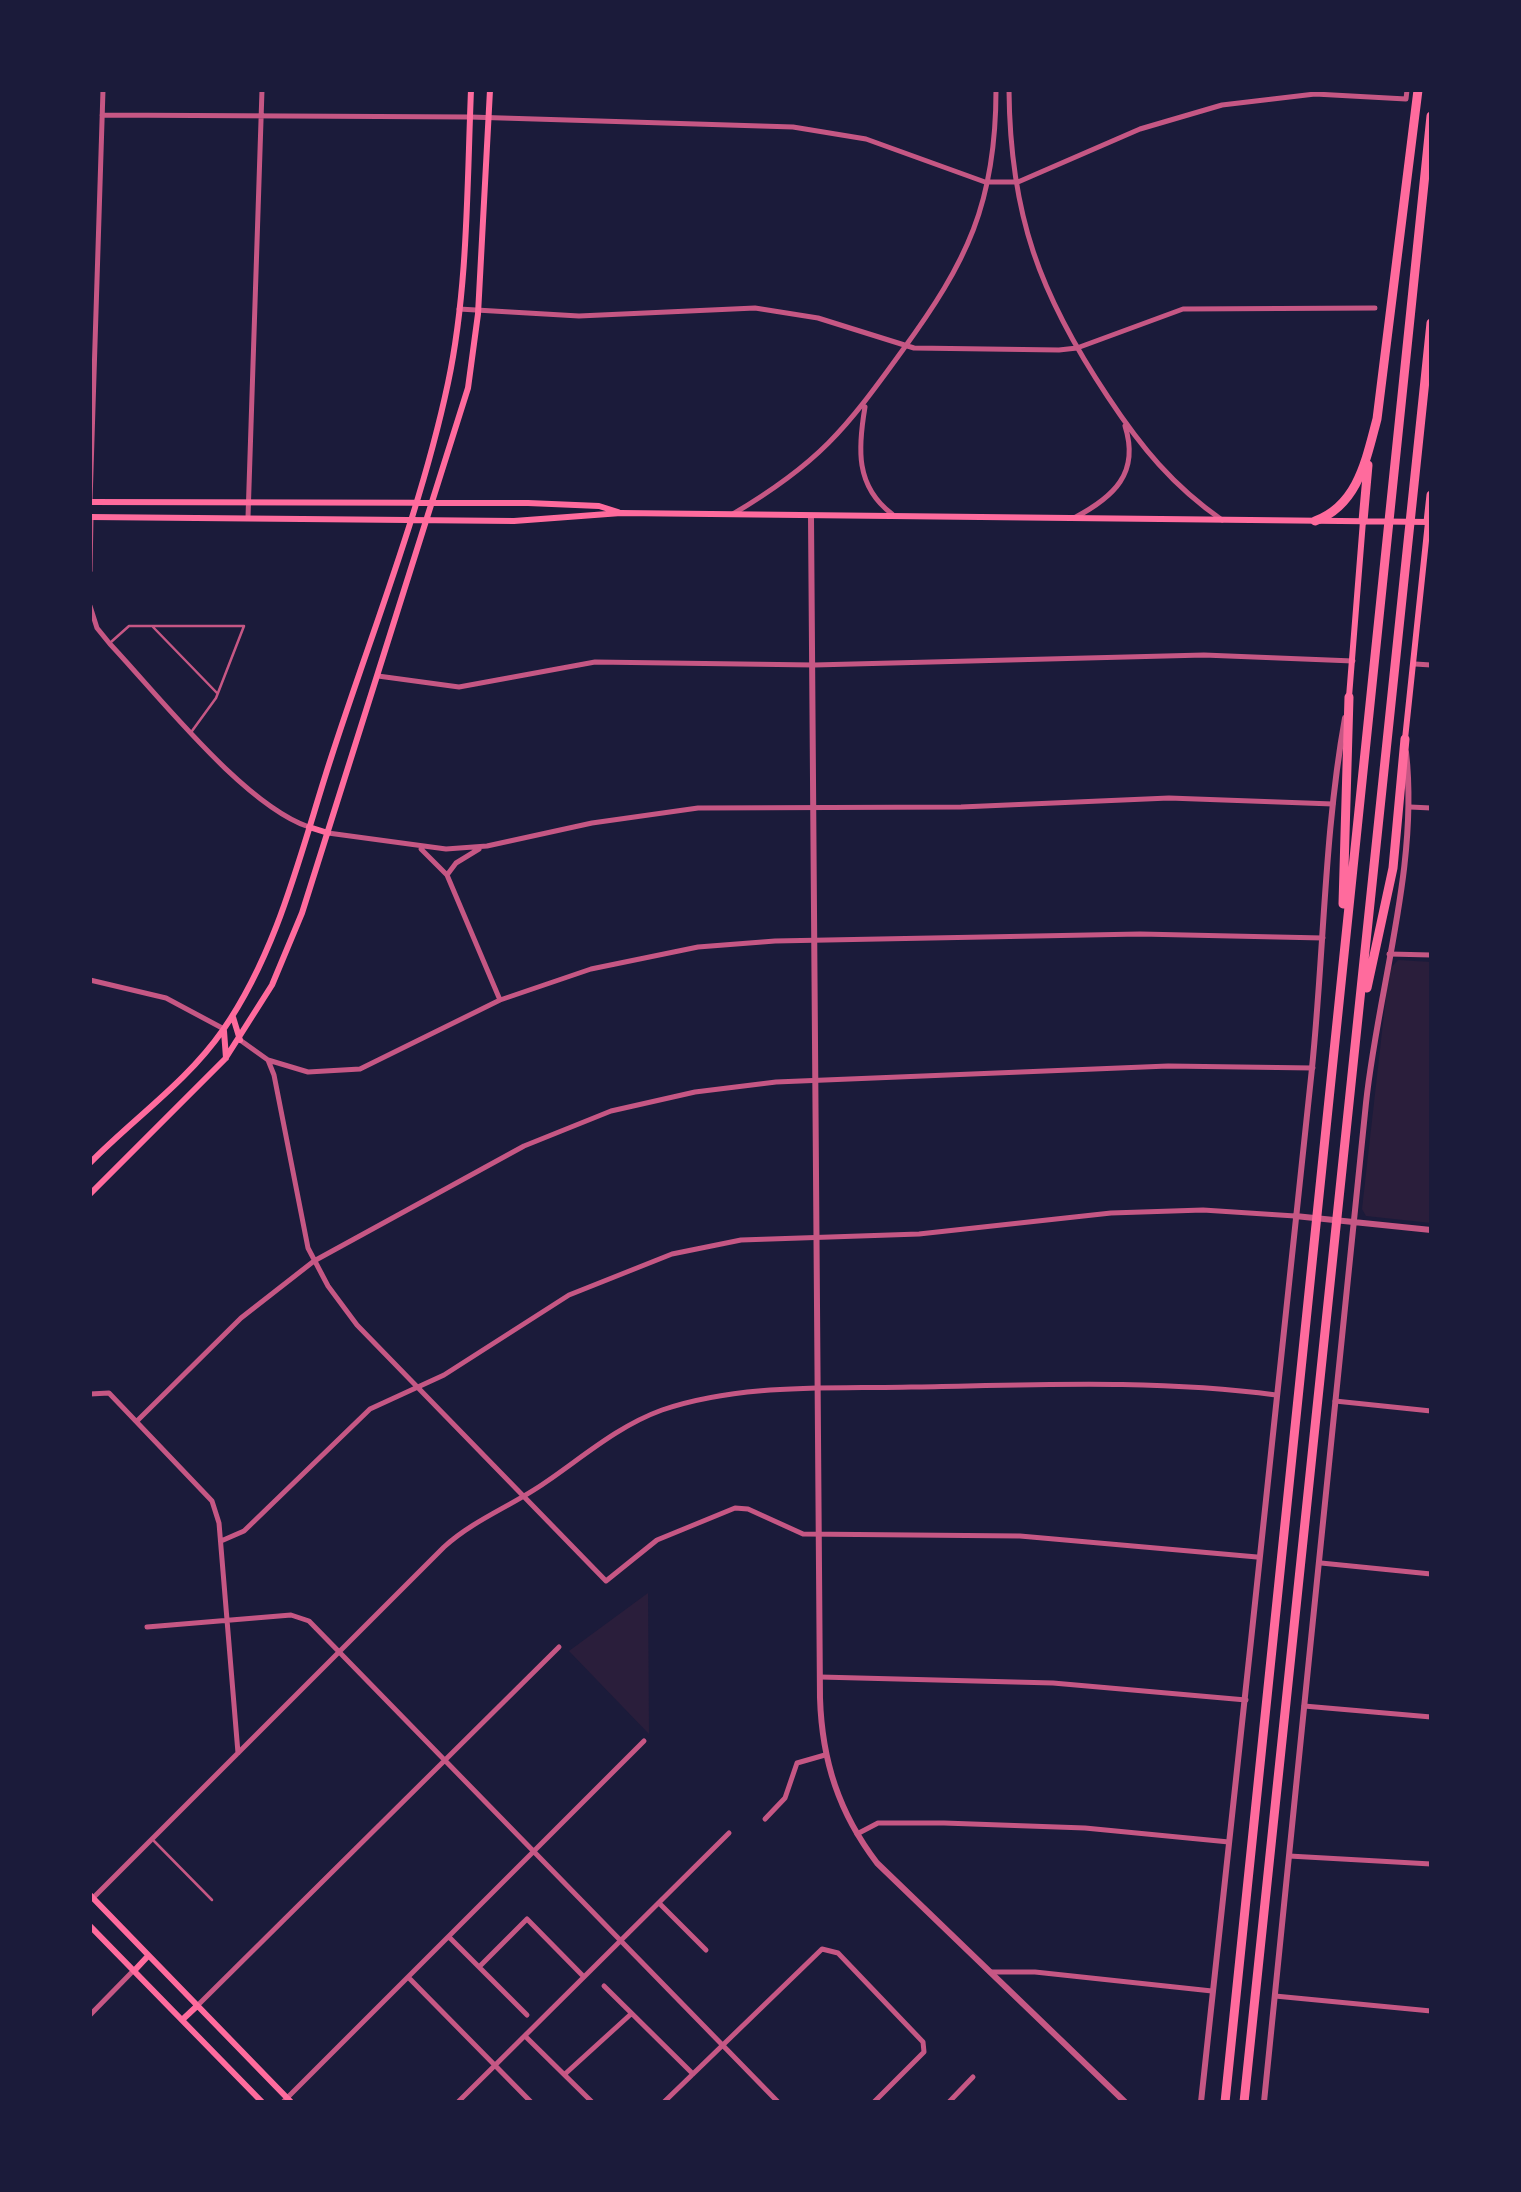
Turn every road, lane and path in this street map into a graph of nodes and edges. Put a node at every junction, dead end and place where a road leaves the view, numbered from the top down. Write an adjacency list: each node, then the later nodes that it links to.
1 (103, 90): 9 (street)
2 (262, 90): 10 (street)
3 (471, 90): 12 (main road)
4 (490, 90): 13 (main road)
5 (996, 90): 14 (street)
6 (1010, 90): 15 (street)
7 (1407, 90): 15 (street)
8 (1418, 90): 26 (highway)
9 (102, 115): 10 (street); 17 (street)
10 (262, 116): 12 (street); 29 (street)
11 (1431, 116): 71 (highway)
12 (470, 117): 13 (street); 19 (main road)
13 (489, 119): 14 (street); 20 (main road)
14 (985, 182): 15 (street); 22 (street)
15 (1018, 182): 23 (street)
16 (90, 202): 17 (street)
17 (100, 202): 28 (street)
18 (1375, 308): 23 (street)
19 (459, 309): 20 (street); 30 (main road)
20 (478, 314): 22 (street); 31 (main road)
21 (1431, 323): 77 (highway)
22 (905, 347): 23 (street); 24 (street)
23 (1076, 348): 25 (street)
24 (866, 404): 33 (street); 36 (street)
25 (1122, 419): 38 (street); 41 (street)
26 (1368, 452): 42 (highway); 43 (highway)
27 (1431, 495): 44 (highway)
28 (90, 502): 29 (main road); 34 (main road)
29 (249, 502): 30 (main road); 37 (street)
30 (415, 502): 31 (main road); 39 (main road)
31 (432, 502): 32 (main road); 40 (main road)
32 (622, 513): 33 (main road); 40 (main road)
33 (731, 516): 35 (main road)
34 (90, 517): 37 (main road); 46 (street)
35 (811, 517): 36 (main road); 53 (street)
36 (899, 518): 38 (main road)
37 (248, 520): 39 (main road)
38 (1071, 520): 41 (main road)
39 (408, 522): 40 (main road); 64 (main road)
40 (426, 522): 55 (main road)
41 (1224, 522): 42 (main road)
42 (1315, 522): 43 (main road)
43 (1363, 522): 44 (main road); 51 (main road)
44 (1427, 522): 47 (main road)
45 (1431, 554): 47 (main road)
46 (90, 571)
47 (1422, 572): 52 (main road)
48 (90, 606): 50 (street)
49 (152, 626): 50 (lane); 56 (lane); 56 (lane)
50 (110, 644): 58 (street)
51 (1353, 661): 53 (street); 57 (main road)
52 (1414, 664): 54 (street); 59 (main road)
53 (814, 665): 55 (street); 61 (street)
54 (1431, 665)
55 (378, 676): 65 (main road)
56 (218, 693): 58 (lane)
57 (1348, 698): 60 (street); 71 (highway)
58 (192, 731): 64 (street)
59 (1405, 739): 62 (street); 77 (highway)
60 (1334, 804): 61 (street); 69 (street)
61 (815, 808): 66 (street); 70 (street)
62 (1410, 808): 63 (street); 72 (street)
63 (1431, 808)
64 (308, 827): 65 (main road); 76 (main road)
65 (328, 834): 67 (street); 79 (main road)
66 (484, 846): 67 (street); 68 (street)
67 (419, 847): 68 (street)
68 (446, 876): 75 (street)
69 (1324, 938): 70 (street); 82 (street)
70 (817, 940): 75 (street); 83 (street)
71 (1343, 951): 164 (highway)
72 (1388, 954): 73 (street); 87 (street)
73 (1431, 955)
74 (90, 980): 78 (street)
75 (500, 1000): 81 (street)
76 (232, 1015): 78 (main road); 79 (main road)
77 (1358, 1027): 165 (highway)
78 (224, 1029): 80 (main road); 84 (main road)
79 (240, 1040): 80 (main road); 81 (street)
80 (225, 1059): 85 (main road)
81 (268, 1060): 90 (street)
82 (1312, 1068): 83 (street); 86 (street)
83 (818, 1080): 89 (street); 90 (street)
84 (90, 1164)
85 (90, 1194)
86 (1298, 1216): 87 (street); 89 (street); 94 (street)
87 (1351, 1222): 88 (street); 95 (street)
88 (1431, 1230)
89 (817, 1236): 91 (street); 92 (street)
90 (314, 1261): 91 (street); 97 (street)
91 (420, 1386): 98 (street); 100 (street)
92 (818, 1389): 94 (street); 98 (street); 99 (street)
93 (90, 1394): 97 (street)
94 (1276, 1395): 101 (street)
95 (1336, 1401): 96 (street); 102 (street)
96 (1431, 1410)
97 (138, 1420): 100 (street)
98 (524, 1495): 99 (street); 107 (street)
99 (819, 1534): 101 (street); 108 (street)
100 (221, 1542): 104 (street)
101 (1257, 1557): 109 (street)
102 (1321, 1563): 103 (street); 110 (street)
103 (1431, 1574)
104 (227, 1619): 105 (street); 107 (street); 113 (street)
105 (146, 1626)
106 (559, 1647): 115 (street)
107 (339, 1652): 113 (street); 115 (street)
108 (820, 1677): 109 (street); 114 (street)
109 (1246, 1700): 120 (street)
110 (1304, 1706): 111 (street); 122 (street)
111 (1431, 1718)
112 (644, 1740): 121 (street)
113 (238, 1754): 119 (street)
114 (826, 1756): 116 (street); 118 (street)
115 (445, 1760): 121 (street); 140 (street)
116 (765, 1819)
117 (730, 1832): 126 (street)
118 (857, 1834): 120 (street); 134 (street)
119 (153, 1840): 124 (street); 125 (lane)
120 (1232, 1843): 138 (street)
121 (534, 1852): 128 (street); 129 (street)
122 (1288, 1856): 123 (street); 139 (street)
123 (1431, 1864)
124 (91, 1898): 131 (main road)
125 (212, 1900)
126 (658, 1903): 129 (street); 130 (street)
127 (90, 1926): 133 (main road)
128 (449, 1937): 132 (street); 136 (street)
129 (620, 1941): 135 (street); 147 (street)
130 (706, 1950)
131 (148, 1956): 133 (main road); 140 (main road)
132 (479, 1967): 135 (street); 144 (street)
133 (134, 1971): 143 (street); 145 (main road)
134 (990, 1972): 138 (street); 162 (street)
135 (584, 1977): 146 (street)
136 (408, 1978): 148 (street); 153 (street)
137 (604, 1986): 142 (street)
138 (1215, 1991): 163 (street)
139 (1276, 1996): 141 (street); 166 (street)
140 (197, 2006): 145 (main road); 153 (main road)
141 (1431, 2011)
142 (631, 2014): 149 (street); 150 (street)
143 (90, 2015)
144 (527, 2015)
145 (182, 2020): 154 (main road)
146 (525, 2036): 148 (street); 149 (street)
147 (722, 2046): 150 (street); 159 (street); 160 (street)
148 (496, 2065): 155 (street); 156 (street)
149 (565, 2074): 157 (street)
150 (692, 2074): 158 (street)
151 (973, 2078): 152 (street)
152 (957, 2099): 161 (street)
153 (287, 2101)
154 (262, 2102)
155 (458, 2102)
156 (532, 2102)
157 (592, 2102)
158 (664, 2102)
159 (778, 2102)
160 (874, 2102)
161 (948, 2102)
162 (1125, 2102)
163 (1201, 2102)
164 (1226, 2102)
165 (1244, 2102)
166 (1264, 2102)

